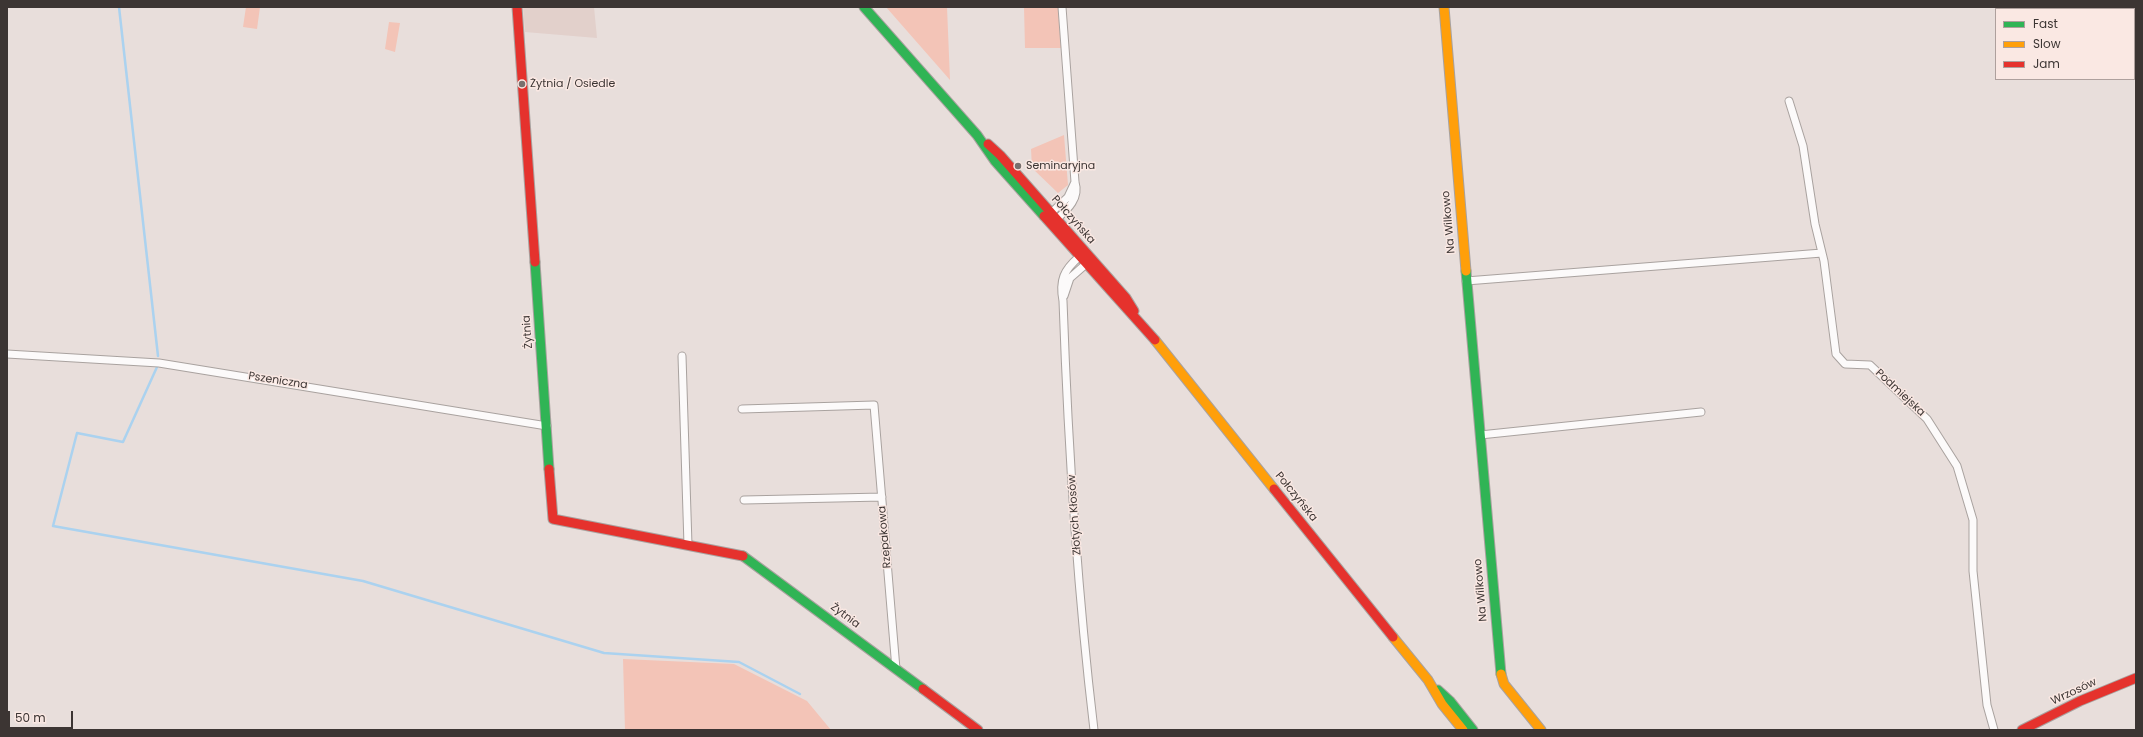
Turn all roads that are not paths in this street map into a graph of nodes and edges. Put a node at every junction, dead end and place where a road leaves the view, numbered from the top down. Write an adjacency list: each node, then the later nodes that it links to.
1 (517, 7): 14 (street, Żytnia)
2 (864, 7): 6 (street, Połczyńska)
3 (1062, 7): 6 (street)
4 (1444, 7): 9 (street, Na Wilkowo)
5 (1789, 101): 7 (street, Podmiejska)
6 (1052, 218): 8 (street, Połczyńska)
7 (1822, 253): 9 (street); 27 (street, Podmiejska)
8 (1085, 259): 21 (street, Połczyńska); 23 (street, Złotych Kłosów)
9 (1466, 281): 15 (street, Na Wilkowo)
10 (7, 354): 14 (street, Pszeniczna)
11 (682, 356): 18 (street)
12 (742, 409): 16 (street, Rzepakowa)
13 (1701, 412): 15 (street)
14 (547, 426): 18 (street, Żytnia)
15 (1480, 435): 26 (street, Na Wilkowo)
16 (882, 497): 17 (street); 19 (street, Rzepakowa)
17 (744, 500)
18 (688, 545): 19 (street, Żytnia)
19 (896, 669): 22 (street, Żytnia)
20 (2136, 678): 28 (street, Wrzosów)
21 (1429, 682): 24 (street, Połczyńska); 25 (street, Połczyńska)
22 (978, 730)
23 (1094, 730)
24 (1463, 730)
25 (1473, 730)
26 (1540, 730)
27 (1994, 730)
28 (2022, 730)

